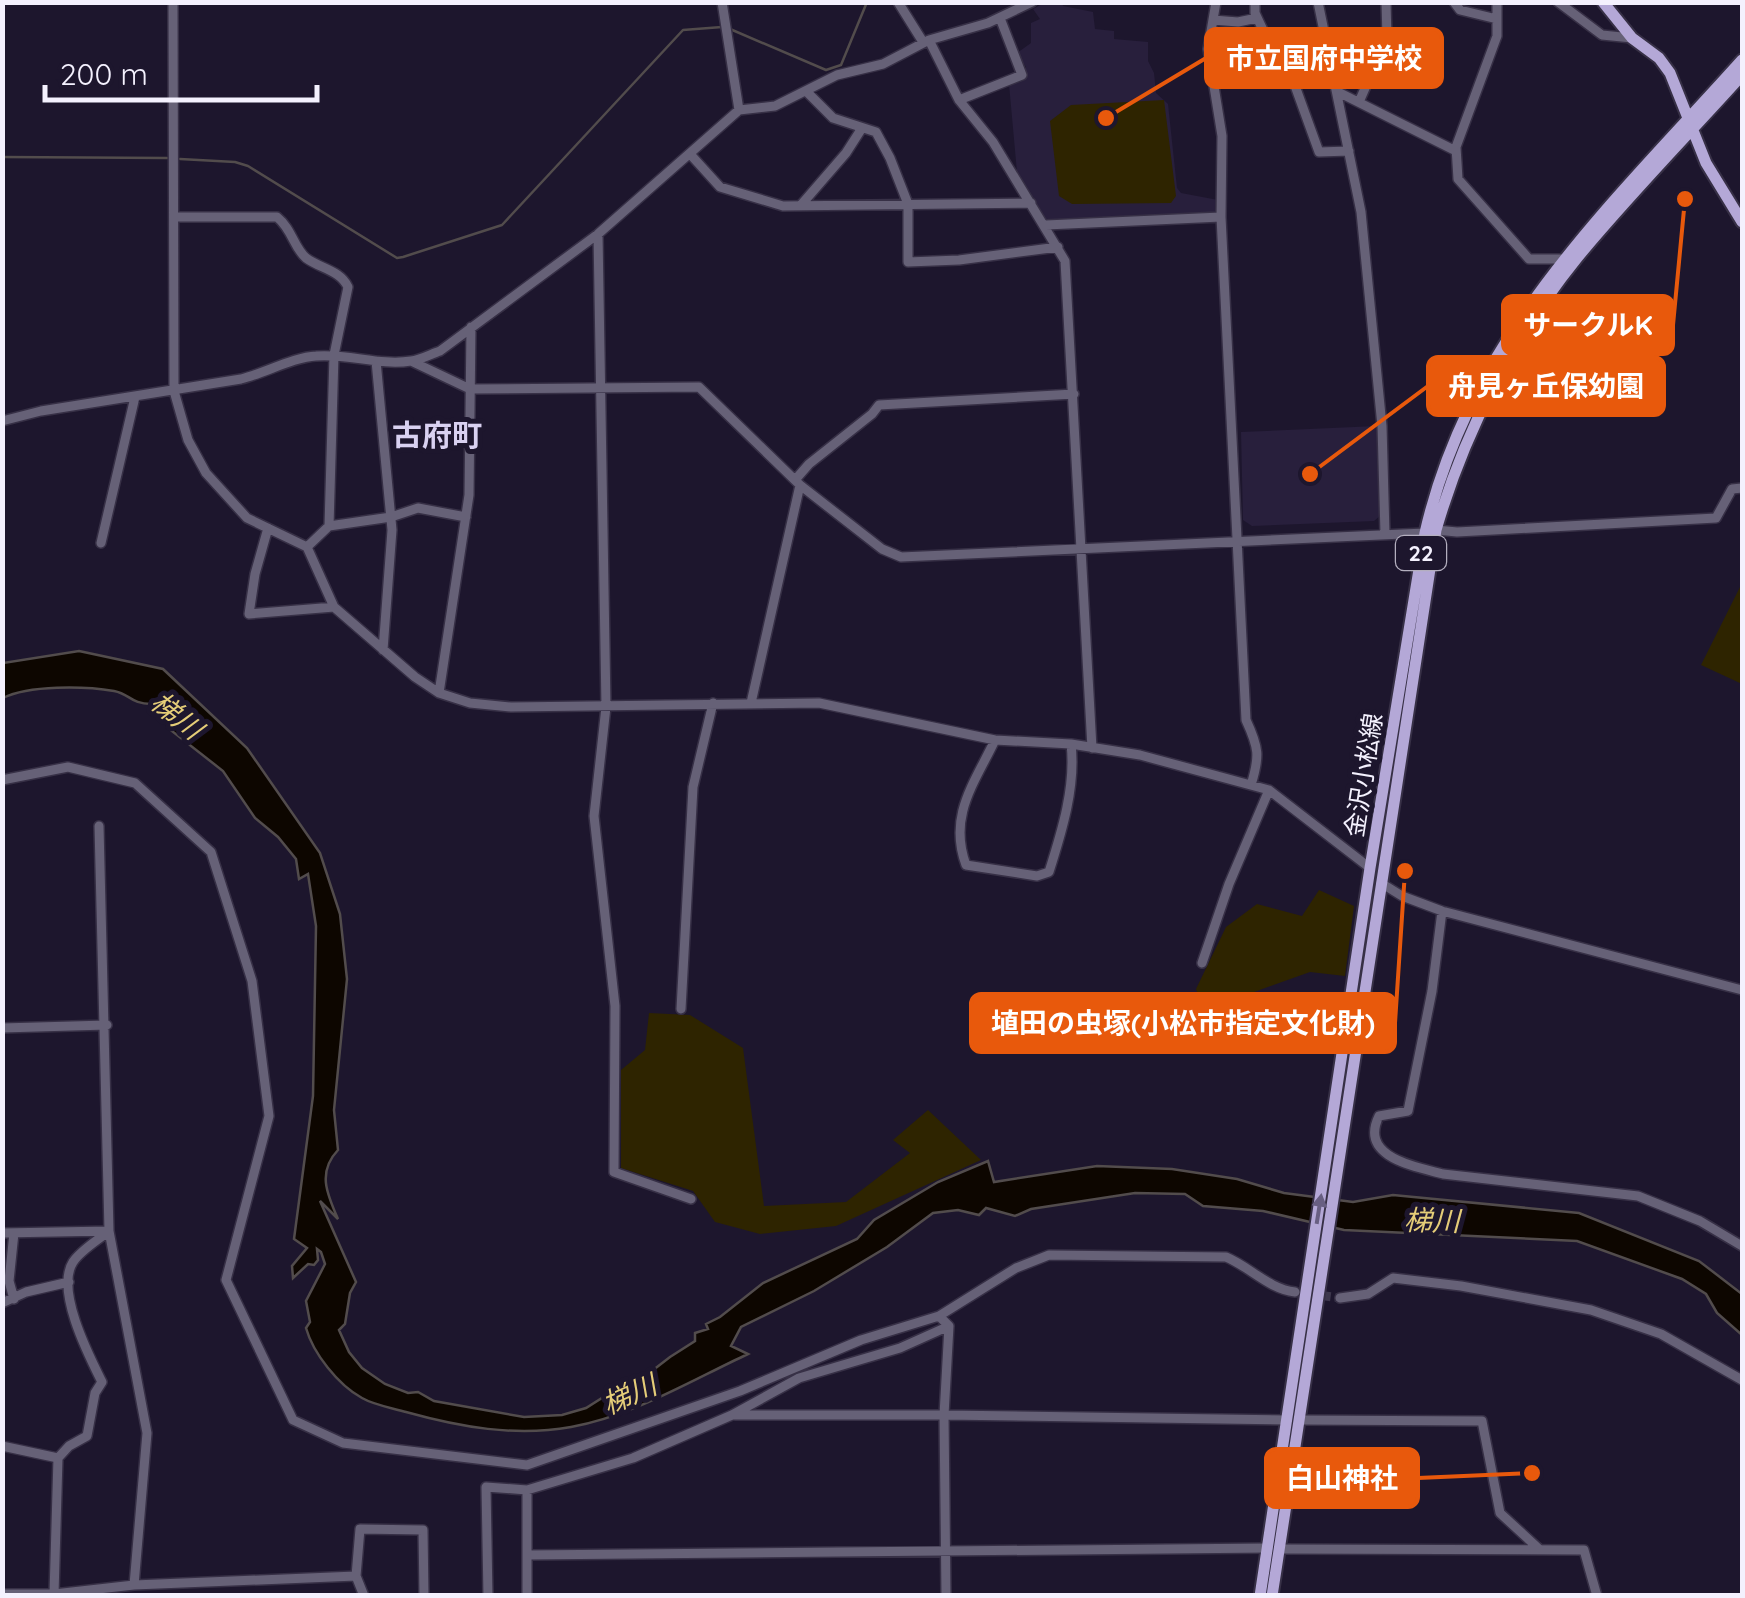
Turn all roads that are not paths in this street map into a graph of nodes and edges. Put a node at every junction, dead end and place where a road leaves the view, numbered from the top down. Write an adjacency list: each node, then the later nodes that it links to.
1 (173, 2): 34 (street)
2 (722, 2): 25 (street)
3 (898, 2): 18 (street)
4 (1032, 2): 13 (street)
5 (1216, 2): 16 (street)
6 (1255, 2): 14 (street)
7 (1318, 2): 22 (street)
8 (1386, 2): 24 (street)
9 (1454, 2): 15 (street)
10 (1497, 2): 15 (street)
11 (1558, 2): 17 (street)
12 (1603, 2): 17 (main road)
13 (1000, 18): 18 (street); 23 (street)
14 (1257, 18): 16 (street); 28 (street)
15 (1497, 18): 29 (street)
16 (1213, 20): 35 (street)
17 (1632, 38): 26 (main road)
18 (926, 41): 21 (street); 23 (street)
19 (1742, 60): 26 (main road, 金沢小松線 / 22)
20 (1742, 75): 26 (main road, 金沢小松線 / 22)
21 (806, 90): 25 (street); 27 (street)
22 (1338, 92): 24 (street); 28 (street)
23 (959, 100): 31 (street)
24 (1358, 102): 29 (street)
25 (739, 110): 30 (street)
26 (1690, 126): 36 (main road); 40 (main road, 金沢小松線 / 22); 57 (main road, 金沢小松線 / 22)
27 (862, 128): 32 (street); 33 (street)
28 (1350, 151): 58 (street)
29 (1456, 151): 40 (street)
30 (690, 154): 33 (street); 38 (street)
31 (1030, 203): 32 (street); 37 (street)
32 (908, 204): 33 (street); 39 (street)
33 (801, 206)
34 (175, 216): 42 (street); 47 (street)
35 (1221, 218): 37 (street); 60 (street)
36 (1742, 222)
37 (1046, 225): 39 (street)
38 (598, 234): 41 (street); 45 (street)
39 (1058, 247): 48 (street)
40 (1563, 260): 57 (main road, 金沢小松線 / 22)
41 (471, 327): 44 (street); 46 (street)
42 (334, 355): 43 (street); 47 (street); 55 (street)
43 (376, 361): 44 (street); 53 (street)
44 (411, 361): 46 (street)
45 (600, 388): 46 (street); 51 (street); 68 (street)
46 (470, 389): 54 (street)
47 (174, 392): 49 (street); 56 (street)
48 (1074, 394): 51 (street); 62 (street)
49 (135, 397): 50 (street); 59 (street)
50 (2, 421)
51 (798, 483): 62 (street); 67 (street)
52 (1742, 488): 57 (street)
53 (390, 517): 54 (street); 55 (street); 64 (street)
54 (466, 517): 65 (street)
55 (329, 526): 61 (street)
56 (268, 528): 61 (street); 63 (street)
57 (1430, 531): 58 (street); 76 (main road, 金沢小松線 / 22); 77 (main road, 金沢小松線 / 22)
58 (1385, 534): 60 (street)
59 (101, 542)
60 (1237, 544): 62 (street); 73 (street)
61 (307, 547): 63 (street)
62 (1082, 548): 71 (street)
63 (334, 607): 64 (street)
64 (383, 650): 65 (street)
65 (439, 693): 68 (street)
66 (714, 703): 67 (street); 68 (street); 81 (street)
67 (751, 704): 69 (street)
68 (606, 707): 85 (street)
69 (995, 740): 70 (street); 70 (street)
70 (1071, 744): 71 (street)
71 (1092, 748): 73 (street)
72 (2, 780): 95 (street)
73 (1251, 785): 74 (street)
74 (1269, 790): 76 (street); 79 (street)
75 (99, 826): 82 (street)
76 (1370, 868): 84 (main road, 金沢小松線 / 22)
77 (1381, 883): 78 (street); 84 (main road, 金沢小松線 / 22)
78 (1442, 911): 80 (street); 88 (street)
79 (1202, 964)
80 (1742, 990)
81 (681, 1010)
82 (107, 1025): 83 (street); 86 (street)
83 (2, 1028)
84 (1335, 1145): 94 (main road, 金沢小松線 / 22, one-way to 84); 94 (main road, 金沢小松線 / 22)
85 (692, 1200)
86 (109, 1231): 87 (street); 89 (street); 109 (street)
87 (8, 1233): 92 (street)
88 (1742, 1246)
89 (69, 1282): 92 (street); 102 (street)
90 (1296, 1292): 95 (street)
91 (1340, 1298): 97 (street)
92 (14, 1299): 93 (street)
93 (2, 1304)
94 (1311, 1310): 100 (main road, 金沢小松線 / 22)
95 (939, 1316): 96 (street)
96 (950, 1326): 98 (street); 99 (street)
97 (1742, 1380)
98 (944, 1414): 99 (street); 100 (street); 106 (street)
99 (732, 1415): 103 (street)
100 (1293, 1420): 104 (main road, 金沢小松線 / 22); 105 (street)
101 (2, 1446): 102 (street)
102 (58, 1458): 111 (street)
103 (527, 1490): 107 (street); 114 (street)
104 (1273, 1548): 105 (street); 106 (street); 117 (main road, 金沢小松線 / 22); 118 (main road, 金沢小松線 / 22)
105 (1538, 1548): 119 (street)
106 (947, 1549): 107 (street); 116 (street)
107 (527, 1555): 115 (street)
108 (356, 1576): 109 (street); 112 (street); 113 (street)
109 (134, 1585): 111 (street)
110 (2, 1594): 111 (street)
111 (54, 1594)
112 (364, 1596)
113 (424, 1596)
114 (488, 1596)
115 (528, 1596)
116 (946, 1596)
117 (1260, 1596)
118 (1272, 1596)
119 (1598, 1596)

